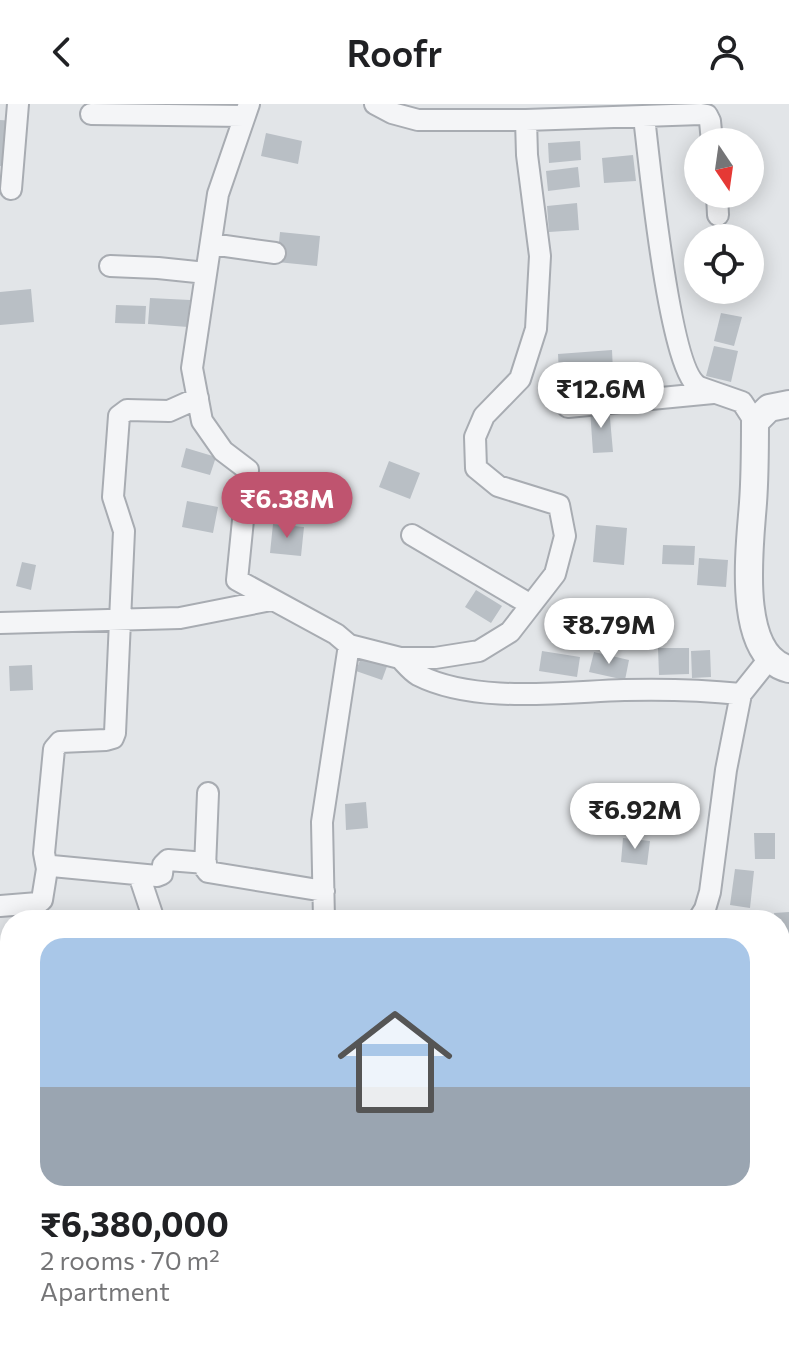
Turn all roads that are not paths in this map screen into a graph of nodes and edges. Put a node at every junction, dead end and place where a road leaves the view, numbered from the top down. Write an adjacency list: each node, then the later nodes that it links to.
1 (18, 104): 8 (street)
2 (375, 104): 6 (street)
3 (246, 110): 5 (street); 11 (street)
4 (631, 113): 6 (street); 7 (street); 15 (street)
5 (91, 114)
6 (526, 120): 22 (street)
7 (711, 128)
8 (11, 189)
9 (718, 208): 10 (street)
10 (718, 215)
11 (211, 244): 12 (street); 14 (street)
12 (275, 253)
13 (110, 266): 14 (street)
14 (206, 273): 16 (street)
15 (717, 393): 18 (street); 19 (street)
16 (198, 398): 21 (street); 23 (street)
17 (789, 404): 19 (street)
18 (568, 407)
19 (755, 422): 27 (street)
20 (412, 535): 22 (street)
21 (271, 600): 23 (street); 25 (street)
22 (531, 605): 26 (street)
23 (120, 619): 24 (street); 31 (street)
24 (0, 623)
25 (349, 645): 26 (street); 33 (street)
26 (400, 658): 28 (street)
27 (779, 664): 28 (street)
28 (741, 694): 37 (street)
29 (208, 793): 30 (street)
30 (206, 863): 32 (street); 33 (street)
31 (47, 869): 32 (street); 34 (street)
32 (139, 875): 35 (street)
33 (324, 891): 36 (street)
34 (0, 906)
35 (151, 910)
36 (324, 910)
37 (703, 910)

